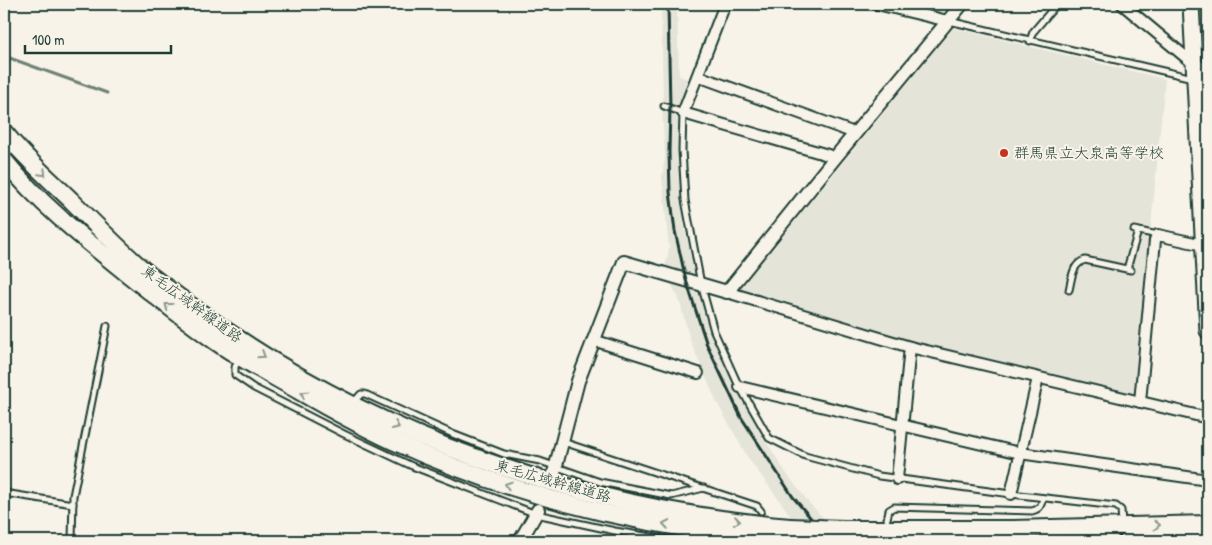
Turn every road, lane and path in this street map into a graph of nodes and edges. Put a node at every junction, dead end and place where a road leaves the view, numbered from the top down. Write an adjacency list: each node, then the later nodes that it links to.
1 (725, 4): 10 (street)
2 (877, 4): 7 (street)
3 (962, 4): 7 (street)
4 (1057, 4): 8 (lane)
5 (1122, 4): 9 (street)
6 (1191, 4): 9 (main road)
7 (948, 21): 8 (lane); 15 (street)
8 (1030, 41): 9 (lane)
9 (1199, 73): 17 (main road)
10 (698, 76): 12 (street); 13 (street)
11 (664, 106): 12 (lane)
12 (683, 113): 15 (street); 20 (lane)
13 (849, 131)
14 (5, 137): 16 (highway); 32 (highway, 東毛広域幹線道路, one-way to 32)
15 (834, 158): 22 (street)
16 (5, 166): 27 (highway, 東毛広域幹線道路, one-way to 16)
17 (1204, 187): 19 (main road)
18 (1158, 235): 19 (street); 21 (lane); 31 (street)
19 (1206, 246): 24 (main road)
20 (700, 284): 22 (street); 25 (street); 30 (lane)
21 (1069, 290)
22 (726, 292): 26 (street)
23 (107, 326): 44 (lane)
24 (1208, 332)
25 (593, 340): 28 (street); 35 (street)
26 (910, 348): 29 (street); 34 (street)
27 (240, 357): 46 (lane); 54 (highway, 東毛広域幹線道路, one-way to 27)
28 (698, 372)
29 (1038, 378): 31 (street); 36 (street)
30 (740, 387): 34 (street); 38 (lane)
31 (1140, 402): 33 (street)
32 (352, 406): 37 (lane); 49 (highway, 東毛広域幹線道路, one-way to 49, bridge)
33 (1208, 418)
34 (902, 425): 36 (street); 38 (street)
35 (562, 442): 37 (street); 40 (lane)
36 (1020, 454): 39 (street); 42 (street)
37 (555, 470): 40 (lane)
38 (897, 480): 42 (lane)
39 (1208, 480)
40 (704, 488): 45 (lane)
41 (4, 493): 44 (lane)
42 (1011, 494): 43 (lane)
43 (1043, 498): 47 (lane); 49 (lane)
44 (73, 504): 51 (lane)
45 (761, 511)
46 (537, 512): 52 (street); 53 (lane)
47 (887, 519)
48 (1208, 524): 49 (highway, 東毛広域幹線道路, one-way to 48)
49 (1125, 534): 50 (highway, 東毛広域幹線道路)
50 (1208, 540)
51 (72, 541)
52 (520, 541)
53 (675, 541)
54 (801, 541): 55 (highway, 東毛広域幹線道路)
55 (821, 541)
56 (1103, 541): 57 (highway)
57 (1111, 541)

